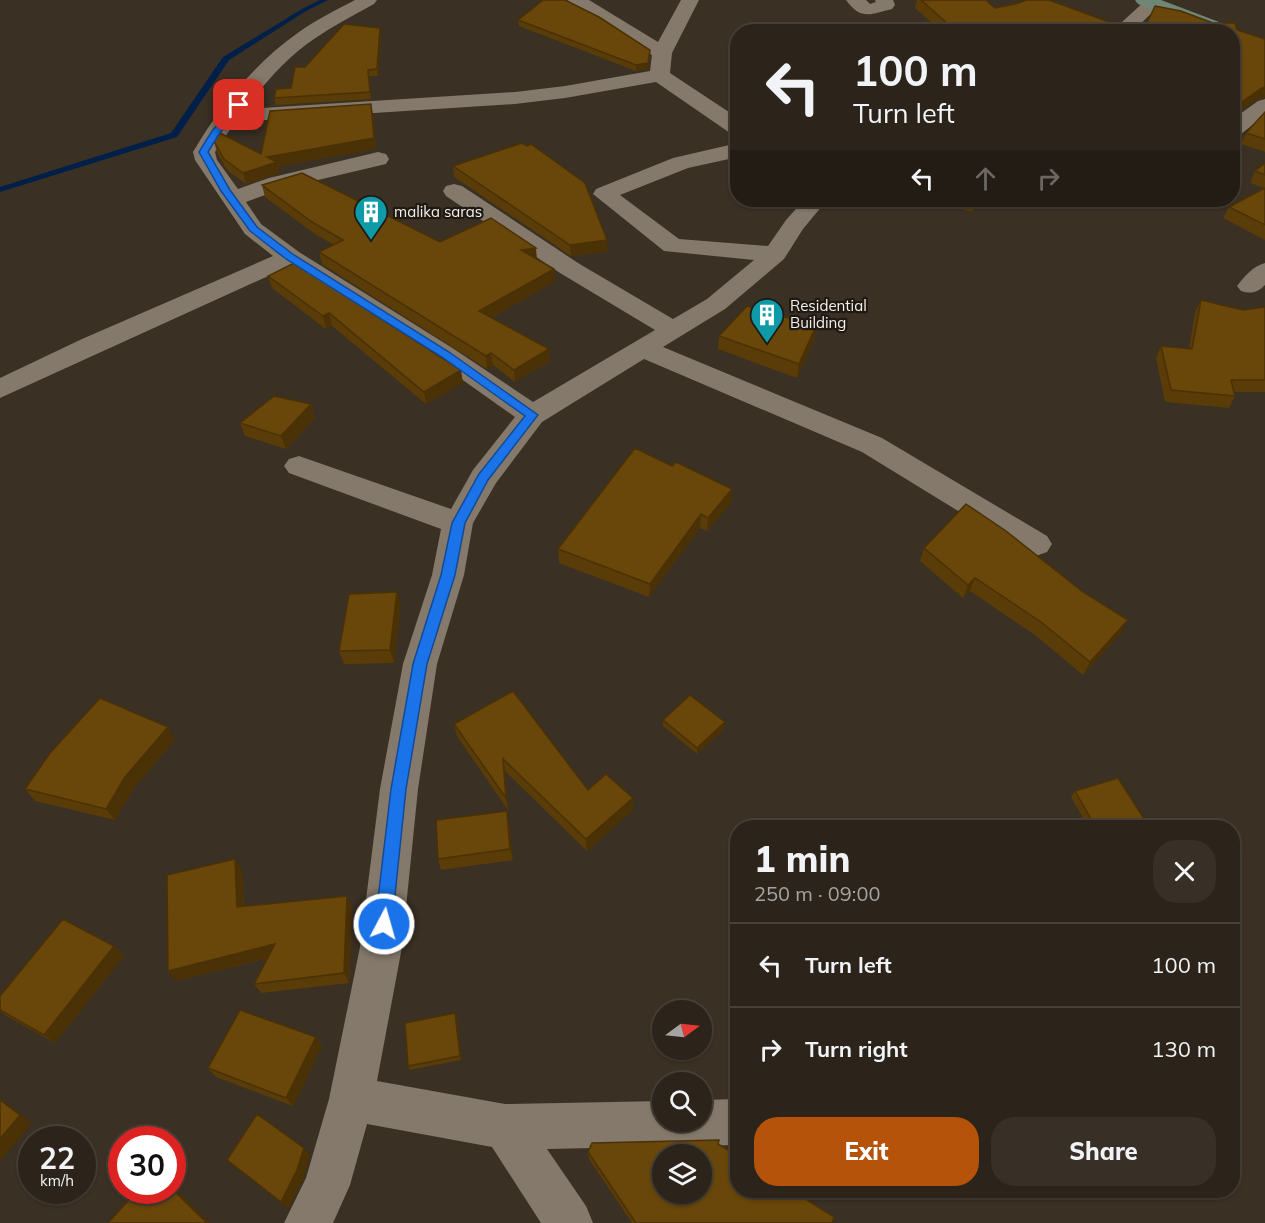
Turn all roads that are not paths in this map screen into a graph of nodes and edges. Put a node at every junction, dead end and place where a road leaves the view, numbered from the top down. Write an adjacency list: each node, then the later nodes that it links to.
1 (368, 0): 12 (street)
2 (576, 0): 9 (street)
3 (690, 0): 9 (street)
4 (855, 0): 5 (street)
5 (884, 0)
6 (1148, 2): 7 (street); 8 (street)
7 (1127, 24)
8 (1208, 24)
9 (662, 53): 10 (street)
10 (660, 75): 12 (street); 13 (street)
11 (1265, 105): 14 (street)
12 (230, 116): 18 (street)
13 (730, 123)
14 (1240, 124)
15 (730, 152): 20 (street)
16 (378, 159): 18 (street)
17 (454, 191): 22 (street)
18 (233, 200): 21 (street)
19 (810, 207): 20 (street)
20 (775, 254): 22 (street)
21 (290, 257): 24 (street); 25 (street)
22 (672, 329): 23 (street)
23 (644, 349): 25 (street); 28 (street)
24 (0, 389)
25 (532, 415): 27 (street)
26 (298, 466): 27 (street)
27 (458, 523): 29 (street)
28 (1036, 544)
29 (351, 1099): 31 (street); 32 (street)
30 (730, 1122): 31 (street)
31 (505, 1127): 33 (street)
32 (308, 1223)
33 (569, 1223)

